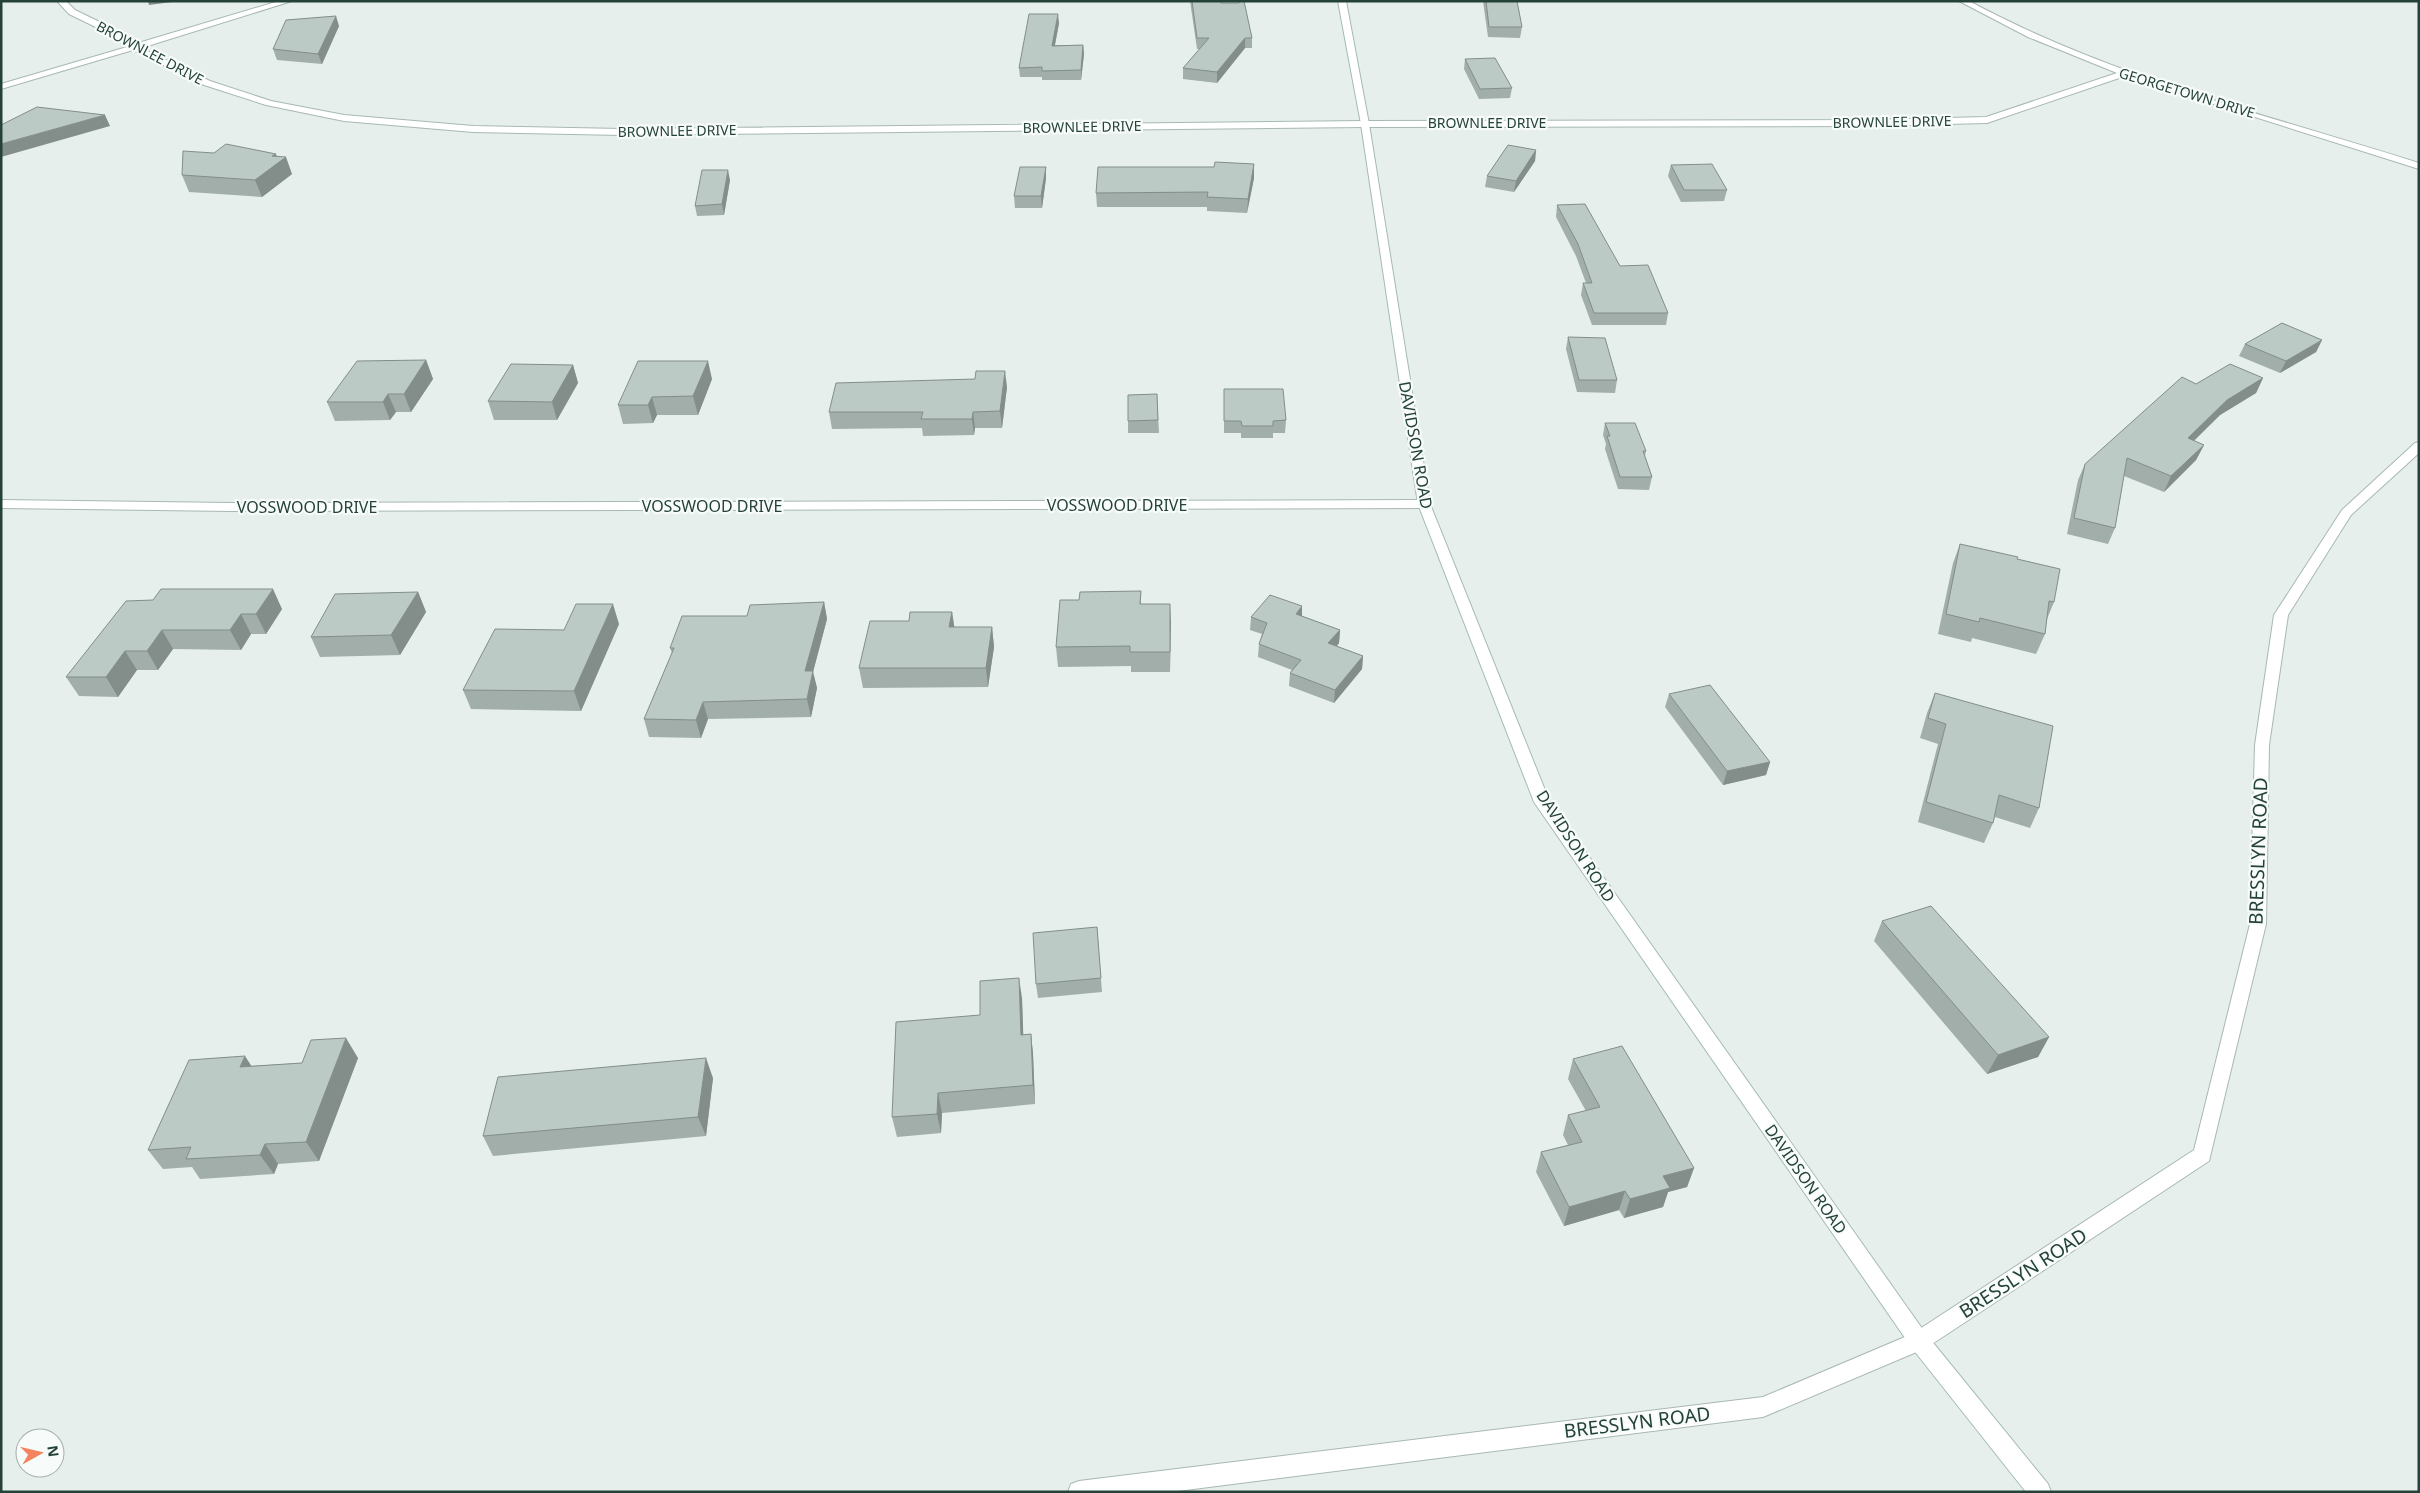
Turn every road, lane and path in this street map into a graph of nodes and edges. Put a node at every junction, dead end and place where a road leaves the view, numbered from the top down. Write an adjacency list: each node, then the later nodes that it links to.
1 (62, 1): 5 (street, BROWNLEE DRIVE)
2 (288, 1): 5 (street)
3 (1342, 1): 8 (street, DAVIDSON ROAD)
4 (1963, 1): 6 (street, GEORGETOWN DRIVE)
5 (132, 46): 7 (street); 8 (street, BROWNLEE DRIVE)
6 (2122, 74): 8 (street, BROWNLEE DRIVE); 9 (street, GEORGETOWN DRIVE)
7 (1, 87)
8 (1365, 124): 12 (street, DAVIDSON ROAD)
9 (2419, 166)
10 (2419, 446): 13 (street, BRESSLYN ROAD)
11 (1, 504): 12 (street, VOSSWOOD DRIVE)
12 (1424, 504): 13 (street, DAVIDSON ROAD)
13 (1918, 1341): 14 (street, BRESSLYN ROAD); 15 (street, DAVIDSON ROAD)
14 (1079, 1492)
15 (2040, 1492)

